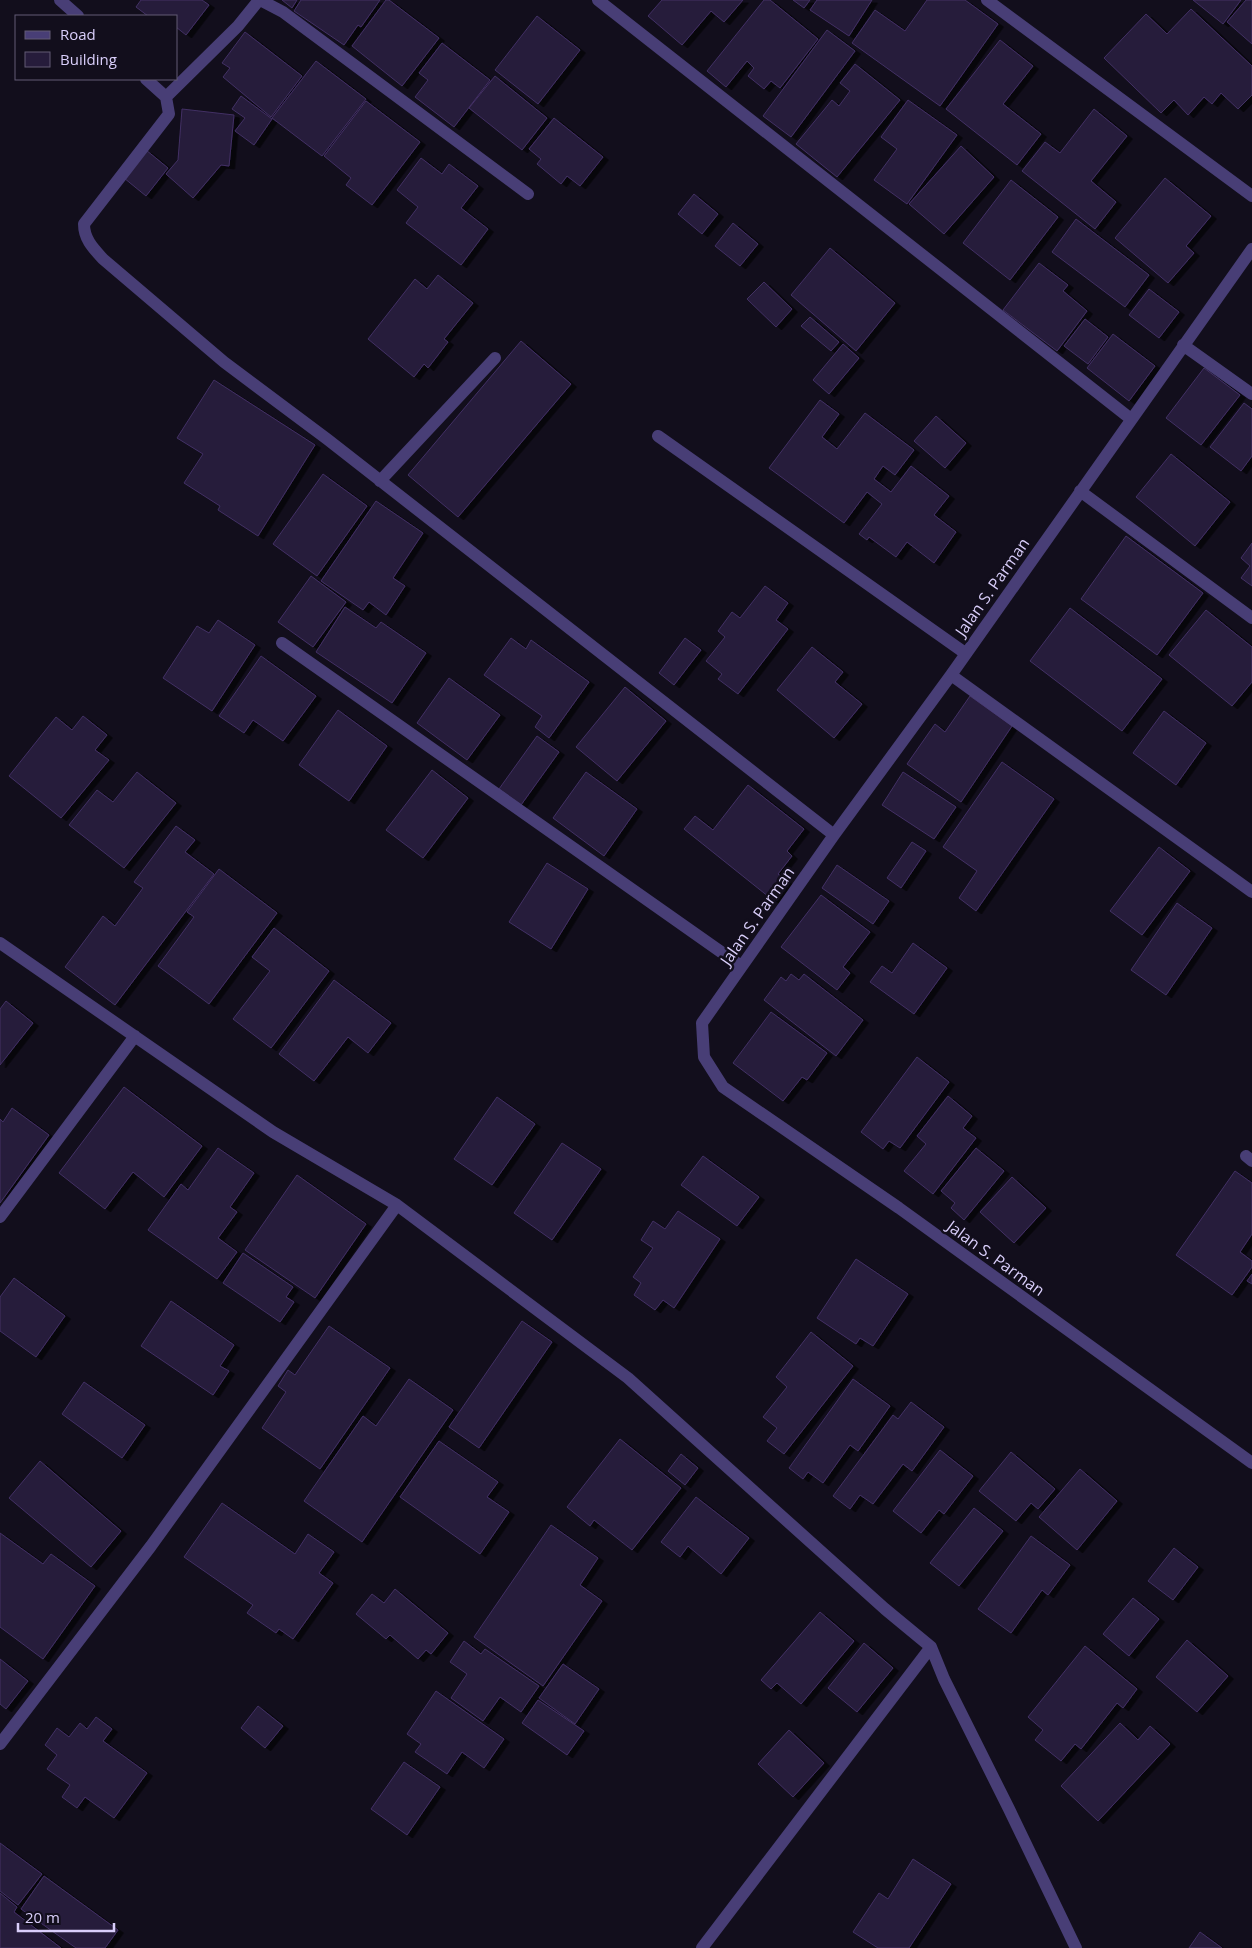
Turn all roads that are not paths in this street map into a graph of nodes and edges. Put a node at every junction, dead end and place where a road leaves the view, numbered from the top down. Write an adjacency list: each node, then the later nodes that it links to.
1 (60, 0): 5 (street)
2 (259, 0): 7 (street); 8 (street)
3 (598, 0): 14 (street)
4 (987, 0): 9 (street)
5 (77, 15)
6 (147, 80): 7 (street)
7 (166, 97): 16 (street)
8 (528, 194)
9 (1252, 196)
10 (1252, 249): 11 (street, Jalan S. Parman)
11 (1183, 346): 13 (street); 14 (street, Jalan S. Parman)
12 (495, 358): 16 (street)
13 (1252, 394)
14 (1131, 419): 17 (street, Jalan S. Parman)
15 (658, 436): 20 (street)
16 (380, 481): 22 (street)
17 (1080, 491): 18 (street); 20 (street, Jalan S. Parman)
18 (1252, 618)
19 (282, 643): 25 (street)
20 (965, 653): 21 (street, Jalan S. Parman)
21 (951, 675): 22 (street, Jalan S. Parman); 23 (street)
22 (834, 835): 25 (street, Jalan S. Parman)
23 (1252, 892)
24 (0, 943): 26 (street)
25 (742, 966): 29 (street, Jalan S. Parman)
26 (135, 1036): 27 (street); 28 (street)
27 (397, 1205): 30 (street); 31 (street)
28 (0, 1217)
29 (1249, 1460)
30 (931, 1647): 32 (street); 33 (street)
31 (0, 1744)
32 (702, 1948)
33 (1076, 1948)

